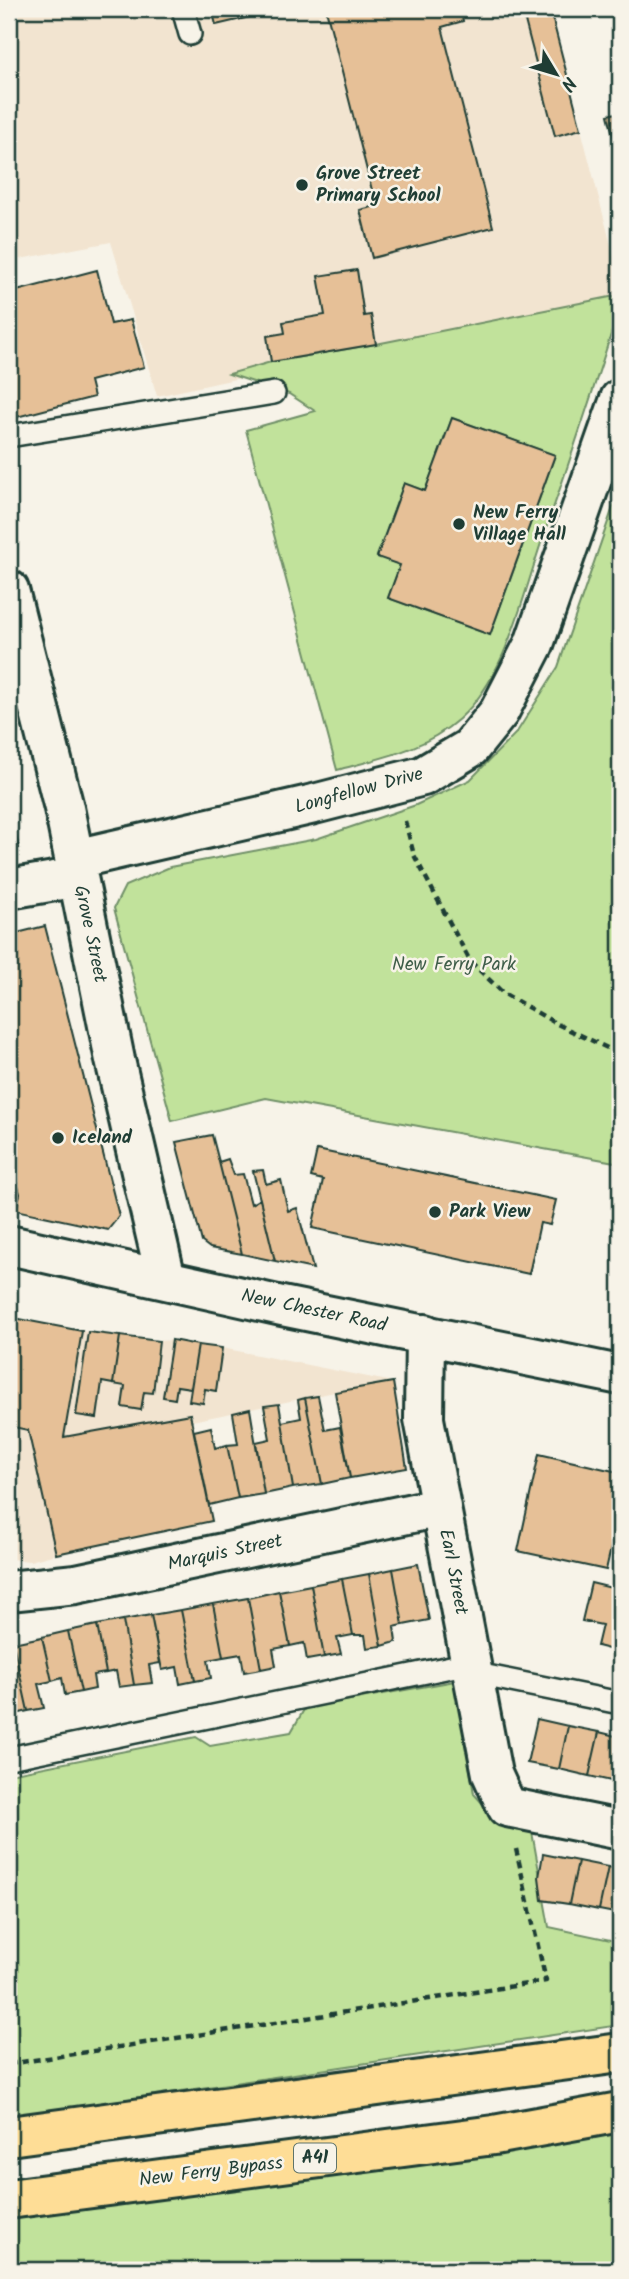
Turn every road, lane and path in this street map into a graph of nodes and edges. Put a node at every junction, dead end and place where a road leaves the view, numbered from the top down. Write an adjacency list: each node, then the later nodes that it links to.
1 (183, 9): 2 (lane)
2 (190, 34)
3 (275, 393): 5 (lane)
4 (620, 399): 7 (street, Longfellow Drive)
5 (9, 436)
6 (9, 590): 8 (street, Grove Street)
7 (396, 783): 8 (street, Longfellow Drive); 10 (path)
8 (76, 868): 9 (street, Longfellow Drive); 12 (street, Grove Street)
9 (9, 889)
10 (620, 1054)
11 (9, 1245): 12 (street, New Chester Road)
12 (166, 1279): 13 (street, New Chester Road)
13 (425, 1334): 14 (street, New Chester Road); 15 (street, Earl Street)
14 (620, 1375)
15 (441, 1507): 16 (street, Marquis Street); 17 (street, Earl Street)
16 (9, 1591)
17 (471, 1668): 18 (lane); 19 (lane); 20 (street, Earl Street)
18 (620, 1703)
19 (9, 1758)
20 (507, 1807): 21 (street); 23 (path)
21 (620, 1830)
22 (620, 2053): 25 (highway)
23 (9, 2064)
24 (620, 2112): 26 (highway, New Ferry Bypass / A41)
25 (9, 2136)
26 (9, 2199)

